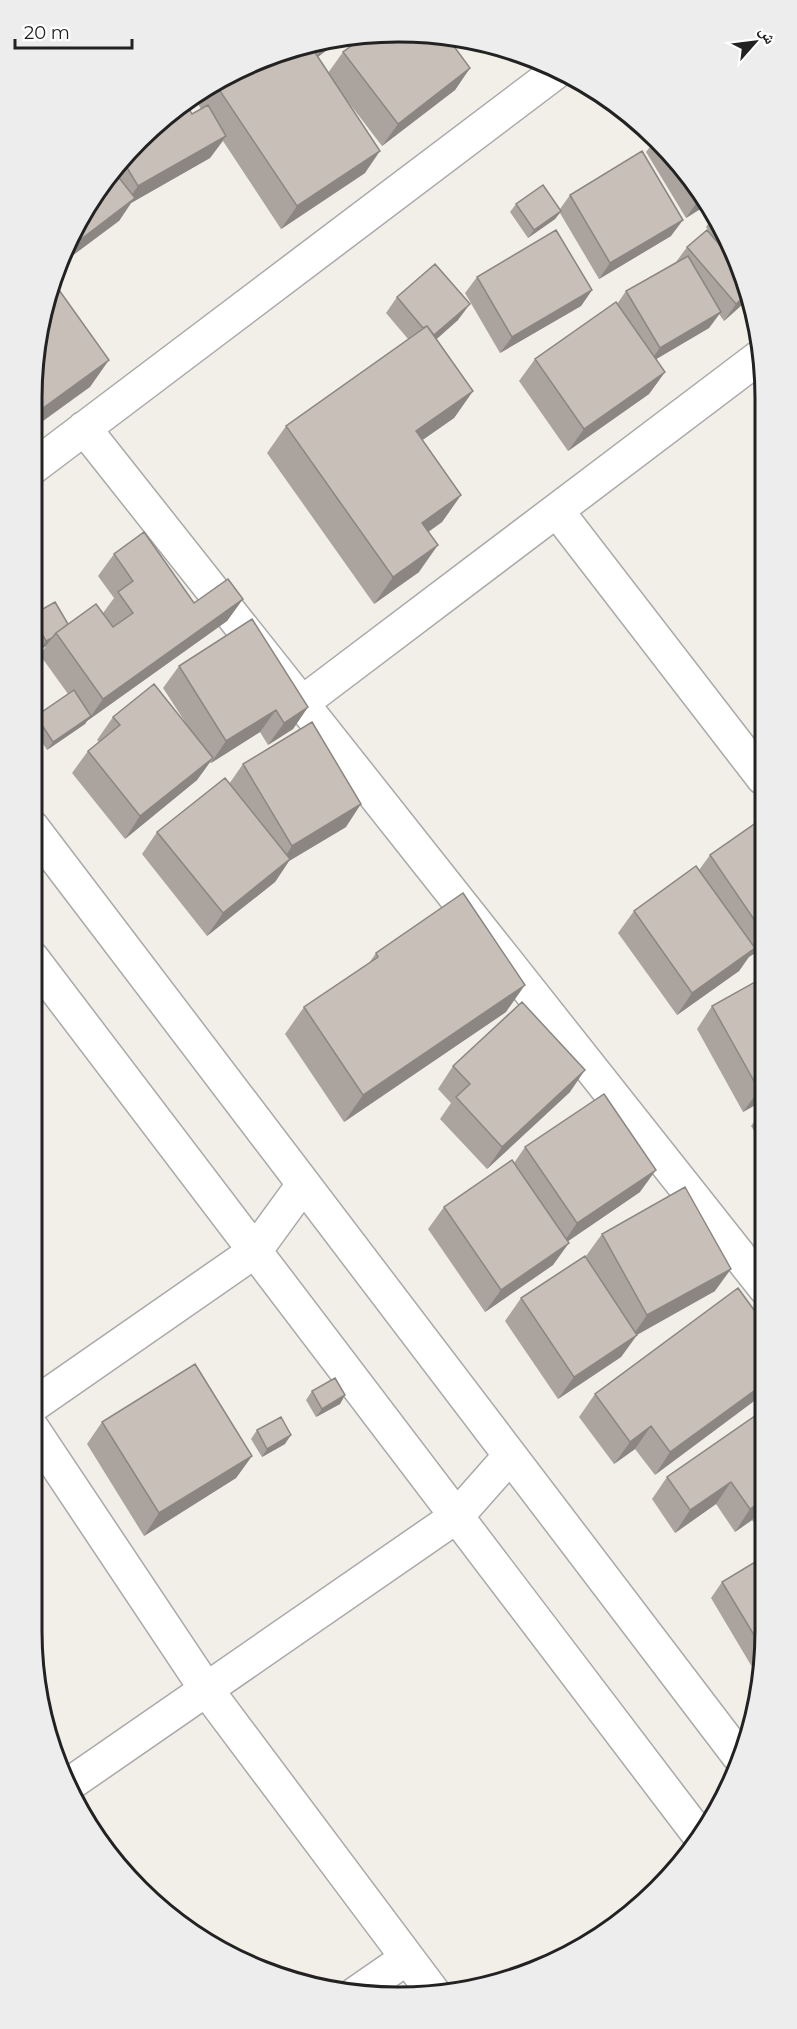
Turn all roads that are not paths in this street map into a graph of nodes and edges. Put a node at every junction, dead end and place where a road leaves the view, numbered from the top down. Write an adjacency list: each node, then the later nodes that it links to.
1 (550, 76): 3 (street)
2 (753, 363): 5 (street)
3 (84, 428): 4 (street); 6 (street)
4 (42, 460)
5 (557, 511): 6 (street); 7 (street)
6 (302, 703): 12 (street)
7 (755, 756)
8 (42, 840): 10 (street)
9 (42, 971): 11 (street)
10 (303, 1185): 11 (street); 15 (street)
11 (255, 1251): 13 (street); 16 (street)
12 (755, 1274)
13 (42, 1399)
14 (42, 1443): 17 (street)
15 (510, 1456): 16 (street); 18 (street)
16 (457, 1516): 17 (street); 20 (street)
17 (206, 1689): 19 (street); 21 (street)
18 (734, 1750)
19 (75, 1780)
20 (695, 1829)
21 (407, 1958): 22 (street); 23 (street)
22 (367, 1985)
23 (428, 1985)

